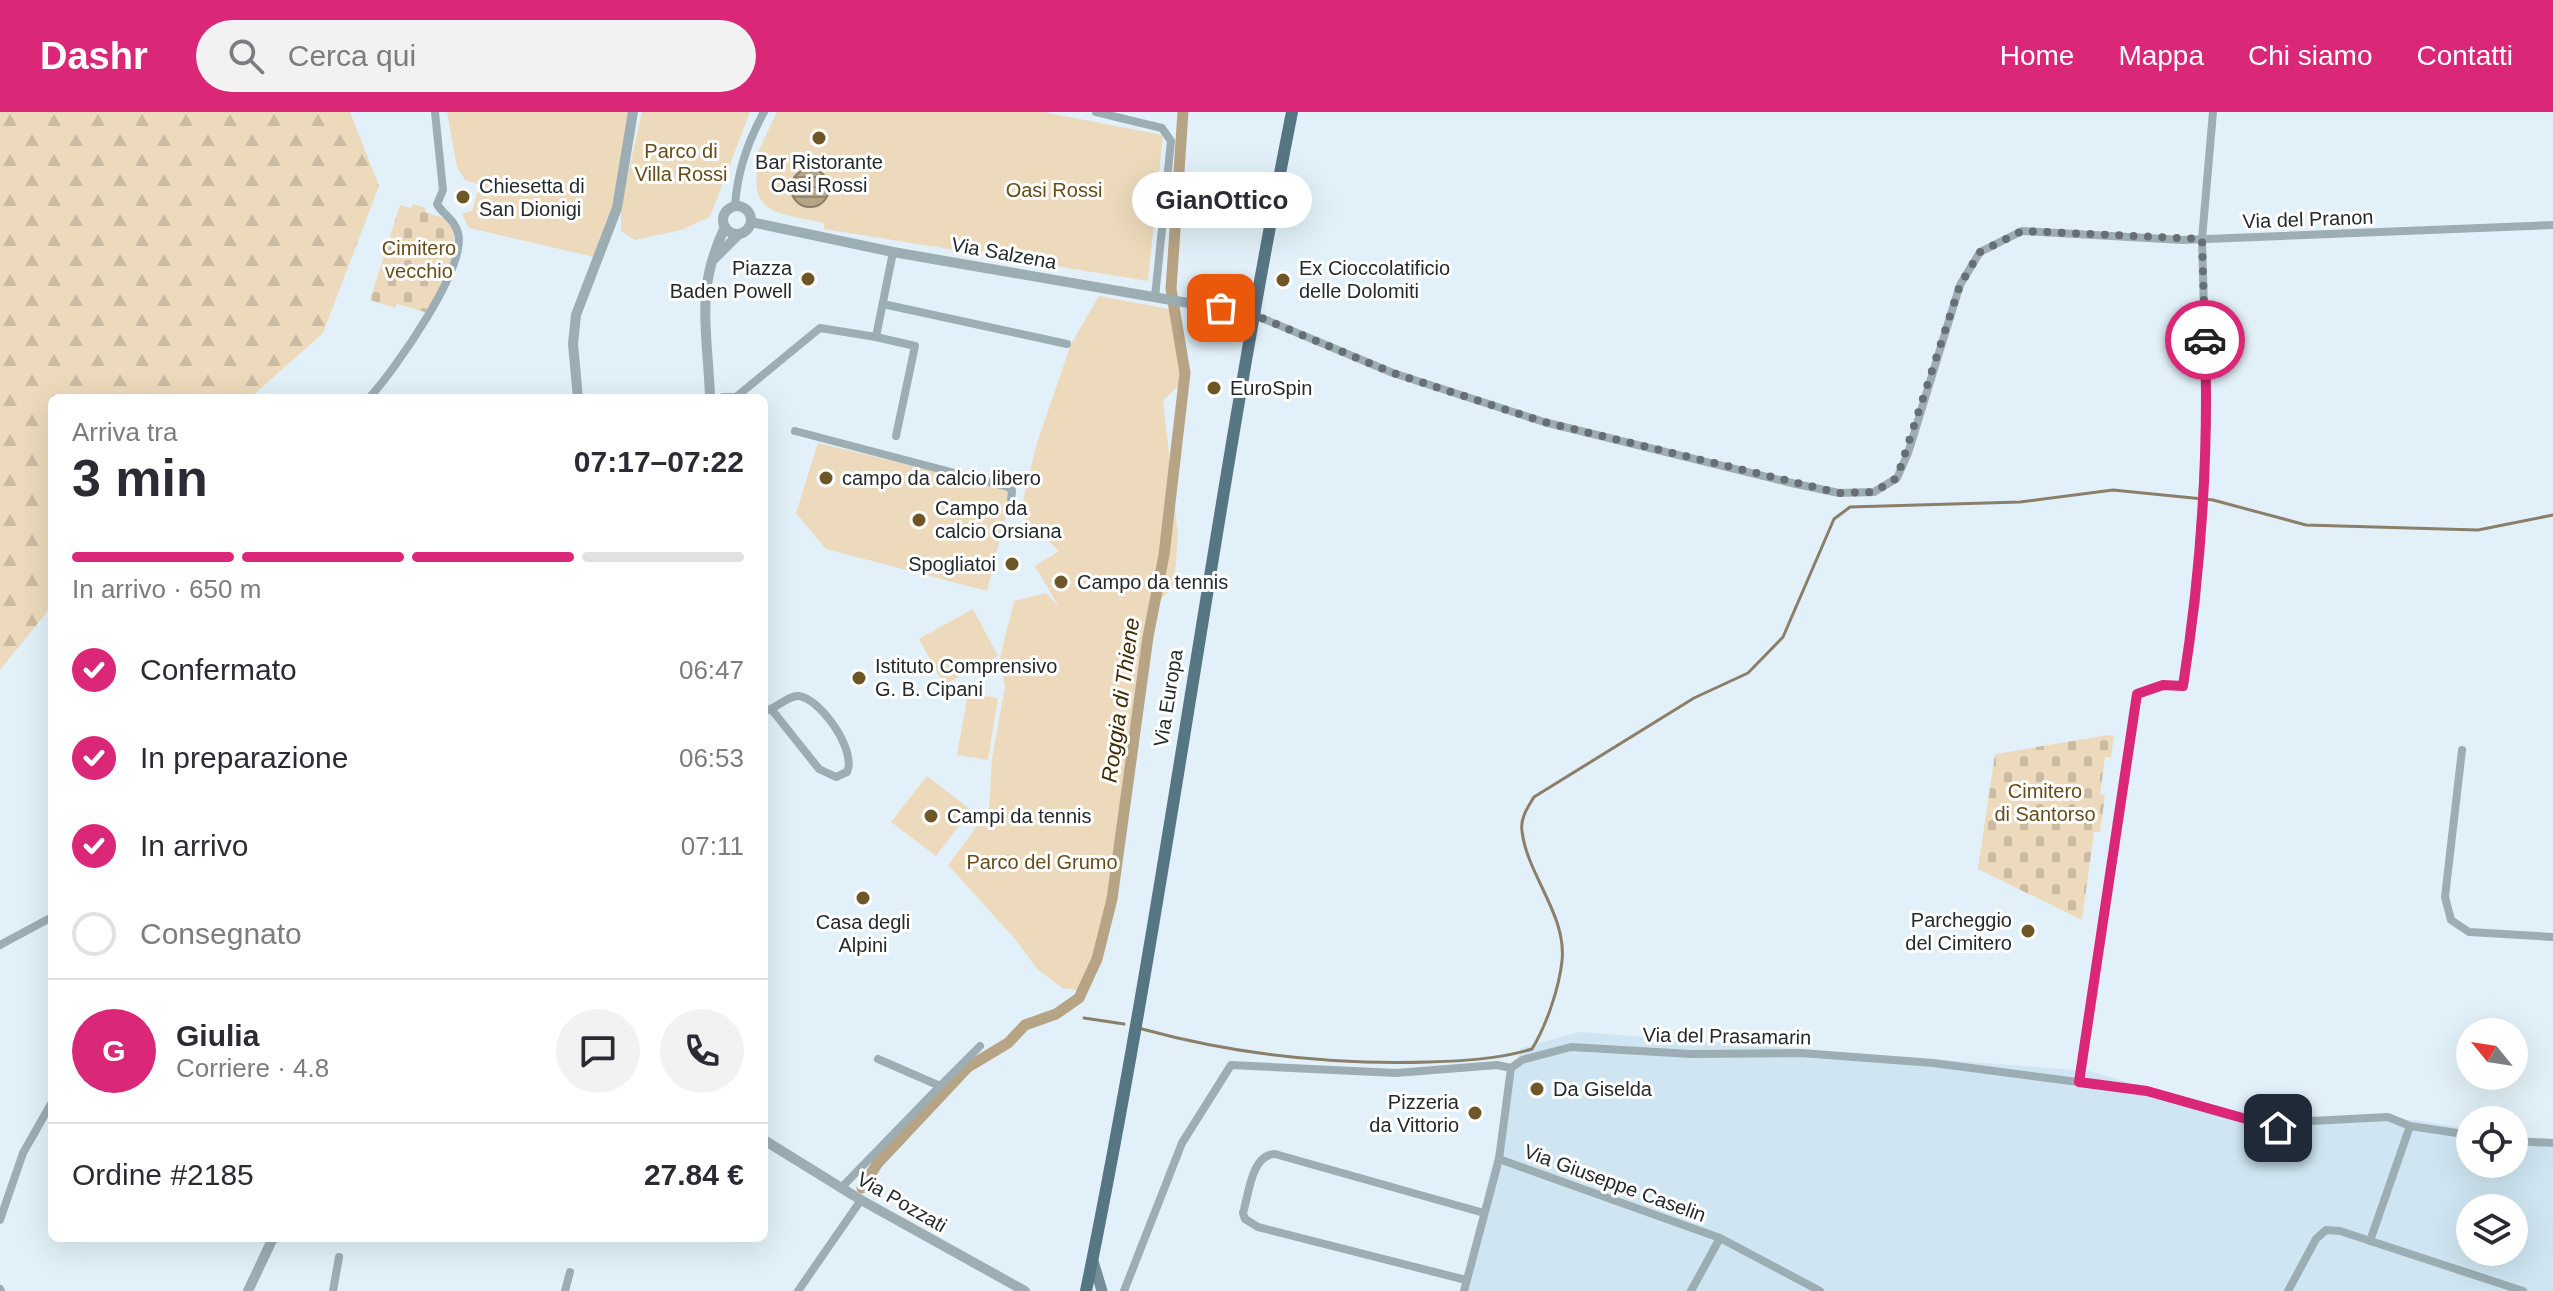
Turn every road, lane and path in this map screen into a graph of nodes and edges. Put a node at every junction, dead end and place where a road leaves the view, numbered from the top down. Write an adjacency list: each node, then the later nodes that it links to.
1 (435, 112): 20 (street)
2 (633, 112): 21 (street)
3 (764, 112): 7 (street)
4 (1096, 112): 15 (street)
5 (1292, 112): 17 (main road, Via Europa)
6 (2213, 112): 12 (street)
7 (735, 206): 8 (street); 10 (street)
8 (751, 222): 11 (street); 13 (street, Via Salzena)
9 (2553, 225): 12 (street, Via del Pranon)
10 (725, 227): 11 (street); 14 (street)
11 (738, 235): 14 (street)
12 (2202, 239): 17 (street, Via del Pranon); 35 (street)
13 (893, 252): 15 (street, Via Salzena); 16 (street)
14 (710, 264): 22 (street)
15 (1159, 298): 17 (street, Via Salzena)
16 (883, 304): 18 (street); 19 (street)
17 (1252, 314): 51 (main road, Via Europa)
18 (876, 337): 23 (street); 25 (street)
19 (1067, 344)
20 (372, 394)
21 (578, 394)
22 (710, 394)
23 (740, 394)
24 (795, 431): 26 (street)
25 (896, 436)
26 (1010, 513)
27 (768, 711): 27 (street)
28 (2462, 750): 30 (street)
29 (48, 919): 31 (street)
30 (2553, 937)
31 (0, 945)
32 (980, 1046): 36 (street)
33 (878, 1059): 36 (street)
34 (1511, 1068): 35 (street, Via del Prasamarin); 43 (street, Via Giuseppe Caselin); 62 (street, Via del Prasamarin)
35 (2079, 1082): 38 (street, Via del Prasamarin)
36 (940, 1086): 44 (street)
37 (48, 1109): 47 (street)
38 (2410, 1126): 39 (street, Via del Prasamarin); 49 (street)
39 (2456, 1133)
40 (768, 1142): 44 (street, Via Pozzati)
41 (2528, 1142): 42 (street)
42 (2553, 1143)
43 (1499, 1159): 46 (street, Via Giuseppe Caselin); 48 (street, Via Giuseppe Caselin)
44 (841, 1188): 45 (street, Via Pozzati)
45 (861, 1200): 58 (street); 59 (street, Via Pozzati)
46 (1484, 1213): 54 (street, Via Giuseppe Caselin); 54 (street)
47 (0, 1220)
48 (1720, 1238): 64 (street); 65 (street, Via Giuseppe Caselin)
49 (2370, 1241): 66 (street); 67 (street)
50 (271, 1242): 55 (street)
51 (1092, 1256): 60 (main road, Via Europa); 61 (main road)
52 (339, 1257): 56 (street)
53 (570, 1272): 57 (street)
54 (1466, 1280): 63 (street, Via Giuseppe Caselin)
55 (248, 1291)
56 (333, 1291)
57 (565, 1291)
58 (798, 1291)
59 (1025, 1291)
60 (1086, 1291)
61 (1102, 1291)
62 (1124, 1291)
63 (1464, 1291)
64 (1691, 1291)
65 (1820, 1291)
66 (2288, 1291)
67 (2523, 1291)

